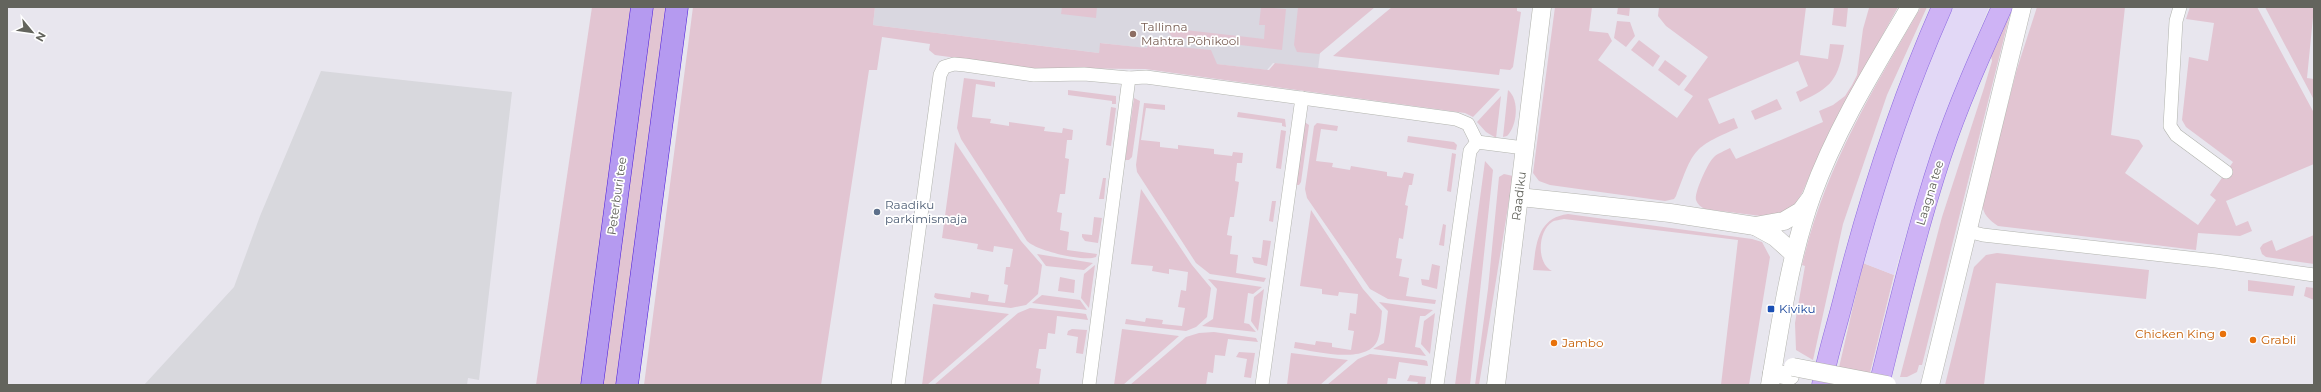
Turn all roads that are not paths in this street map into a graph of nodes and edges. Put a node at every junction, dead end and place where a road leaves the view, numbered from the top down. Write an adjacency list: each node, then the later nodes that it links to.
1 (642, 7): 24 (highway, Peterburi tee)
2 (677, 7): 25 (highway)
3 (1542, 7): 14 (street, Raadiku)
4 (1942, 7): 31 (main road)
5 (2002, 7): 33 (main road, Laagna tee)
6 (2022, 7): 10 (street)
7 (2032, 7): 10 (street)
8 (2180, 7): 15 (street)
9 (1908, 10): 17 (street)
10 (2005, 77): 19 (street)
11 (1129, 78): 12 (street); 26 (street); 27 (street)
12 (1302, 98): 13 (street); 28 (street)
13 (1477, 142): 14 (street); 29 (street)
14 (1524, 148): 16 (street, Raadiku)
15 (2226, 172)
16 (1519, 197): 18 (street); 30 (street, Raadiku)
17 (1811, 197): 18 (street); 20 (street)
18 (1755, 226): 20 (street)
19 (1967, 230): 21 (street); 35 (street)
20 (1794, 254): 23 (street)
21 (2314, 275)
22 (1791, 372): 23 (street); 32 (street); 34 (street, bridge)
23 (1772, 374)
24 (592, 385)
25 (627, 385)
26 (898, 385)
27 (1089, 385)
28 (1262, 385)
29 (1437, 385)
30 (1496, 385)
31 (1822, 385)
32 (1835, 385)
33 (1879, 385)
34 (1886, 385)
35 (1930, 385)

